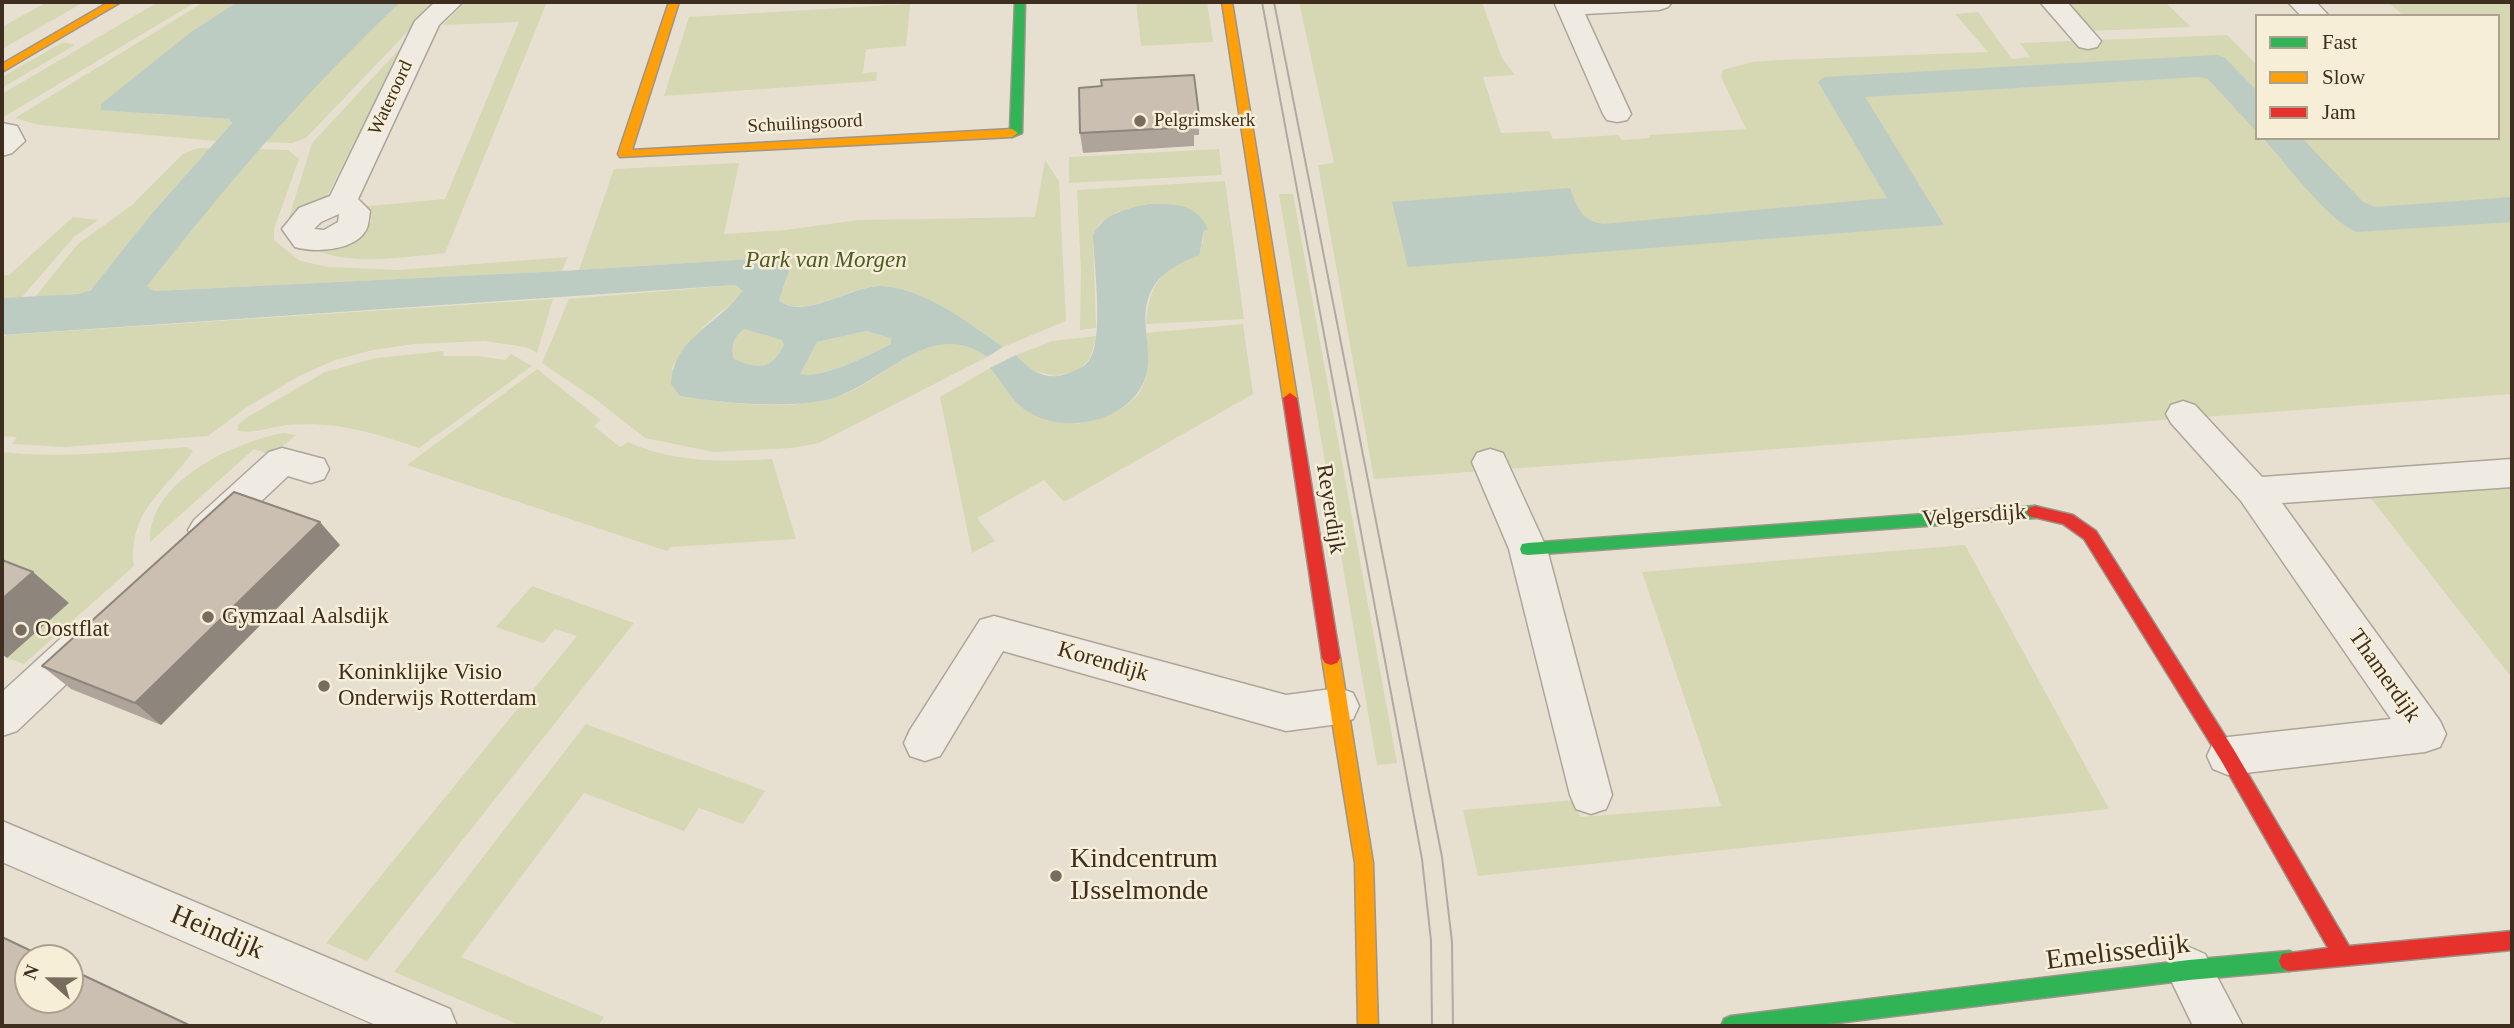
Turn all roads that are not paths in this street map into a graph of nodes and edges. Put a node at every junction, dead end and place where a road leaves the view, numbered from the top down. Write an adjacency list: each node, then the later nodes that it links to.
1 (116, 2): 12 (street)
2 (450, 2): 16 (street, Wateroord)
3 (674, 2): 4 (street, Schuilingsoord)
4 (1020, 2)
5 (1227, 2): 25 (street, Reyerdijk)
6 (1659, 2): 9 (street)
7 (2053, 2): 11 (street)
8 (2301, 2): 10 (street)
9 (1568, 4): 13 (street)
10 (2314, 14)
11 (2088, 41)
12 (2, 69)
13 (1617, 114)
14 (2, 131): 15 (street)
15 (2, 147)
16 (342, 202)
17 (2183, 414): 21 (street, Thamerdijk)
18 (1490, 462): 22 (street)
19 (311, 469): 23 (street)
20 (2512, 473): 21 (street)
21 (2254, 491): 28 (street, Thamerdijk)
22 (1528, 549): 28 (street, Velgersdijk); 29 (street)
23 (183, 552)
24 (114, 615): 26 (street)
25 (1339, 706): 27 (street, Korendijk); 35 (street, Reyerdijk)
26 (2, 718)
27 (925, 743)
28 (2228, 756): 32 (street, Velgersdijk)
29 (1591, 795)
30 (2, 841): 34 (street, Heindijk)
31 (2512, 941): 32 (street, Emelissedijk)
32 (2344, 957): 33 (street, Emelissedijk)
33 (2189, 970): 37 (street, Emelissedijk); 38 (street)
34 (433, 1026)
35 (1368, 1026)
36 (1731, 1026): 37 (street, Emelissedijk)
37 (1740, 1026)
38 (2219, 1026)

